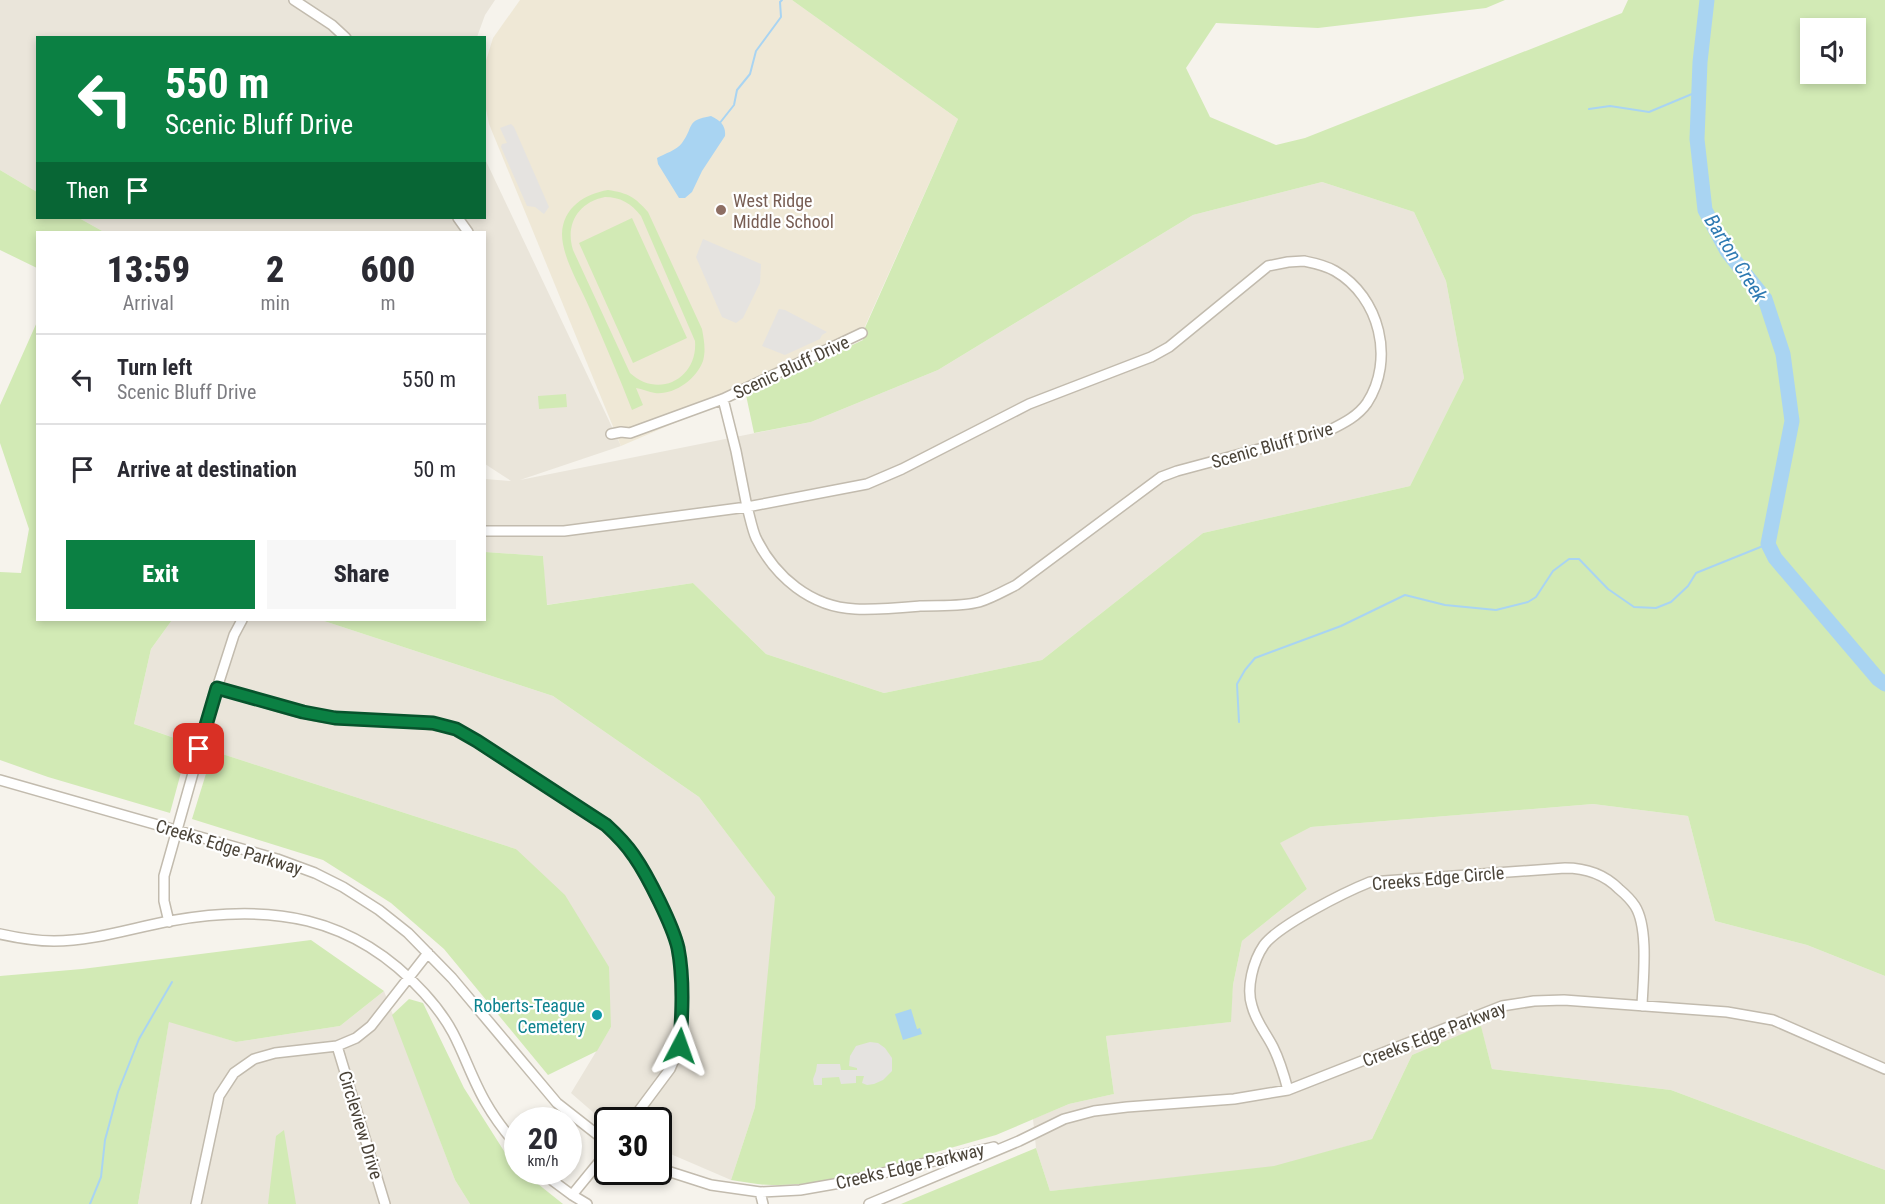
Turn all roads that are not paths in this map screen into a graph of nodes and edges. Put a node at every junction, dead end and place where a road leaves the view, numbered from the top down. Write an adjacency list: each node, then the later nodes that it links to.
1 (294, 0): 2 (street)
2 (344, 36)
3 (862, 333): 4 (street, Scenic Bluff Drive)
4 (723, 399): 5 (street); 6 (street, Scenic Bluff Drive)
5 (611, 434)
6 (747, 507): 6 (street, Scenic Bluff Drive); 7 (street, Scenic Bluff Drive)
7 (486, 531)
8 (241, 621): 9 (street)
9 (217, 688): 11 (street); 20 (street)
10 (0, 780): 11 (street, Creeks Edge Parkway)
11 (176, 831): 12 (street); 14 (street, Creeks Edge Parkway)
12 (169, 921): 13 (street); 15 (street)
13 (0, 934)
14 (428, 953): 15 (street, Circleview Drive); 22 (street, Creeks Edge Parkway)
15 (409, 978): 17 (street, Circleview Drive); 21 (street)
16 (1642, 1006): 18 (street, Creeks Edge Parkway); 19 (street, Creeks Edge Parkway); 19 (street, Creeks Edge Circle)
17 (338, 1046): 29 (street, Circleview Drive); 30 (street, Circleview Drive)
18 (1885, 1069)
19 (1288, 1090): 23 (street, Creeks Edge Parkway)
20 (642, 1107)
21 (504, 1131)
22 (594, 1132)
23 (1020, 1141): 27 (street, Creeks Edge Parkway); 33 (street, Creeks Edge Parkway)
24 (594, 1168): 28 (street)
25 (672, 1172): 27 (street, Creeks Edge Parkway)
26 (559, 1185): 28 (street)
27 (760, 1192): 32 (street)
28 (572, 1195): 31 (street)
29 (196, 1204)
30 (385, 1204)
31 (587, 1204)
32 (763, 1204)
33 (869, 1204)

